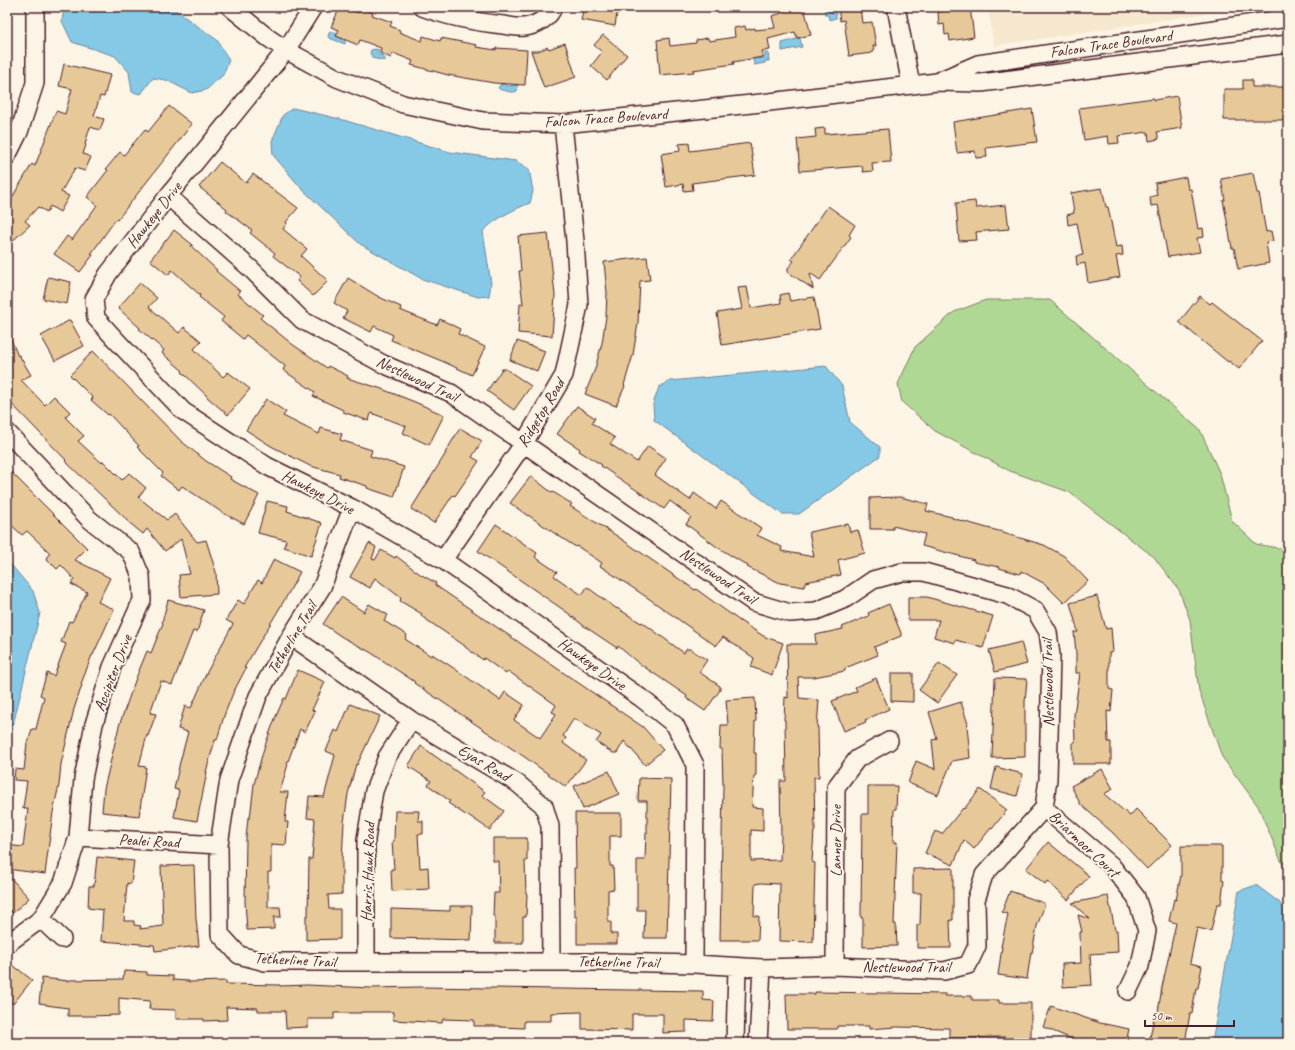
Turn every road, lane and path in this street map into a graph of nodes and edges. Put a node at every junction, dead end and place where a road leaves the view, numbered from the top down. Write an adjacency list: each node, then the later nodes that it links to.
1 (35, 7): 13 (street)
2 (230, 7): 9 (street, Falcon Trace Boulevard)
3 (313, 7): 9 (street, Hawkeye Drive)
4 (422, 7): 5 (street)
5 (552, 7)
6 (896, 7): 11 (street)
7 (1288, 18): 10 (street, Falcon Trace Boulevard)
8 (1288, 44): 10 (street, Falcon Trace Boulevard)
9 (286, 50): 12 (street, Falcon Trace Boulevard); 14 (street, Hawkeye Drive)
10 (937, 82): 11 (street, Falcon Trace Boulevard)
11 (911, 85): 12 (street, Falcon Trace Boulevard)
12 (563, 124): 16 (street, Ridgetop Road)
13 (7, 156)
14 (168, 196): 16 (street, Nestlewood Trail); 17 (street, Hawkeye Drive)
15 (7, 432): 23 (street, Accipiter Drive)
16 (524, 443): 18 (street, Ridgetop Road); 22 (street, Nestlewood Trail)
17 (352, 508): 18 (street, Hawkeye Drive); 19 (street, Tetherline Trail)
18 (443, 560): 30 (street, Hawkeye Drive)
19 (291, 636): 20 (street, Eyas Road); 24 (street, Tetherline Trail)
20 (411, 720): 28 (street, Harris Hawk Road); 29 (street, Eyas Road)
21 (888, 741): 31 (street, Lanner Drive)
22 (1044, 808): 31 (street, Nestlewood Trail); 34 (street, Briarmoor Court)
23 (78, 837): 24 (street, Pealei Road); 25 (street, Accipiter Drive)
24 (219, 845): 28 (street, Tetherline Trail)
25 (41, 919): 26 (street); 27 (street, Accipiter Drive)
26 (62, 939)
27 (7, 944)
28 (366, 962): 29 (street, Tetherline Trail)
29 (551, 962): 30 (street, Tetherline Trail)
30 (694, 964): 32 (street, Tetherline Trail)
31 (835, 966): 33 (street, Nestlewood Trail)
32 (737, 967): 33 (street, Tetherline Trail); 35 (street)
33 (762, 968): 36 (street)
34 (1128, 991)
35 (735, 1043)
36 (758, 1043)

